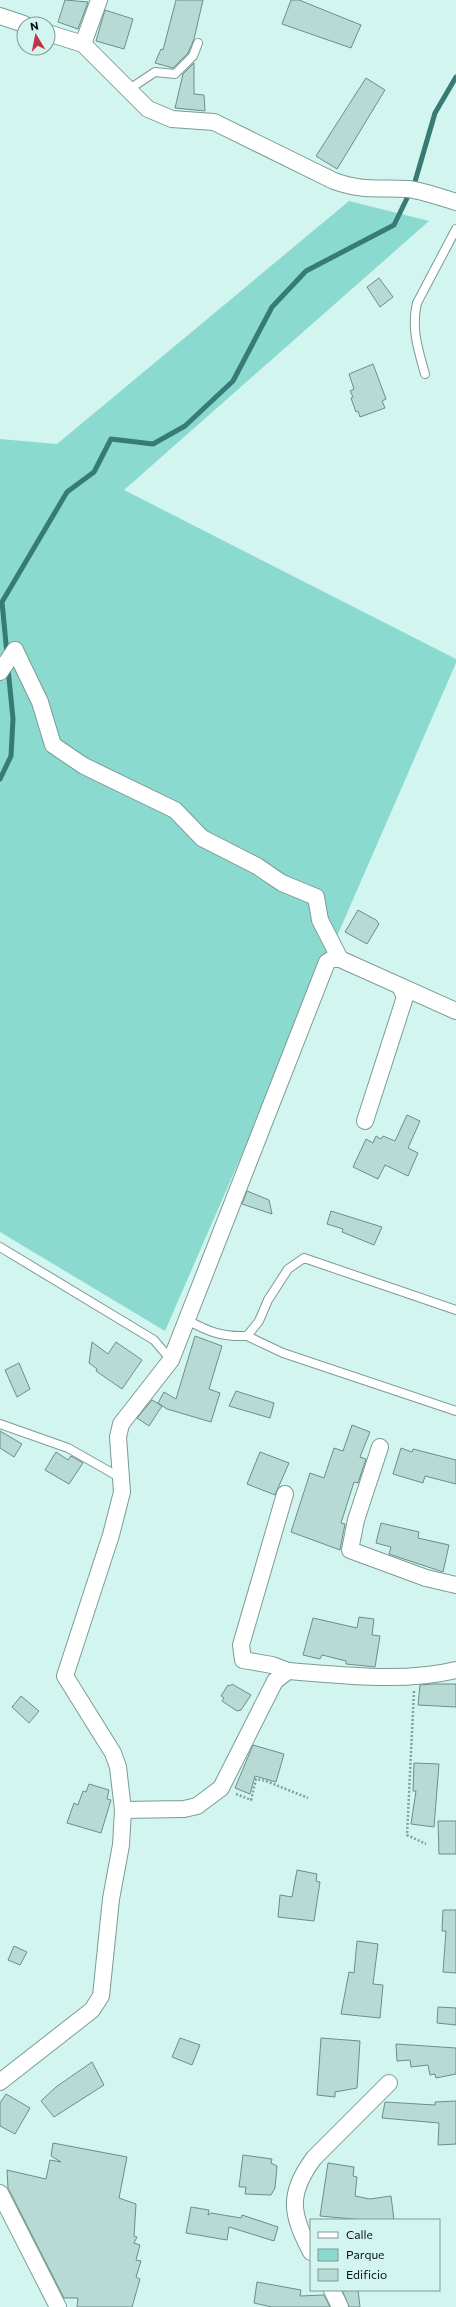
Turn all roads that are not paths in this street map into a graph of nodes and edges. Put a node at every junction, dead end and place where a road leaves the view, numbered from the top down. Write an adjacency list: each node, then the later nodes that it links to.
1 (98, 0): 6 (street)
2 (0, 16): 3 (street)
3 (16, 21)
4 (56, 35): 6 (street)
5 (198, 43): 7 (lane)
6 (83, 44): 7 (street)
7 (128, 90): 8 (street)
8 (456, 202)
9 (456, 229): 10 (lane)
10 (425, 374)
11 (0, 672): 12 (street)
12 (340, 959): 13 (street); 18 (street)
13 (400, 986): 14 (street); 15 (street)
14 (456, 1011)
15 (366, 1121)
16 (0, 1247): 20 (lane)
17 (456, 1310): 19 (lane)
18 (187, 1320): 19 (lane); 20 (street)
19 (247, 1336): 21 (lane)
20 (171, 1360): 24 (street)
21 (456, 1410)
22 (0, 1424): 24 (lane)
23 (380, 1447): 26 (street)
24 (122, 1478): 29 (street)
25 (285, 1494): 28 (street)
26 (456, 1585)
27 (456, 1670): 28 (street)
28 (288, 1671): 29 (street)
29 (122, 1810): 30 (street)
30 (0, 2082)
31 (389, 2083): 33 (street)
32 (0, 2193): 35 (street)
33 (310, 2250)
34 (332, 2291): 36 (street)
35 (58, 2307)
36 (340, 2307)

